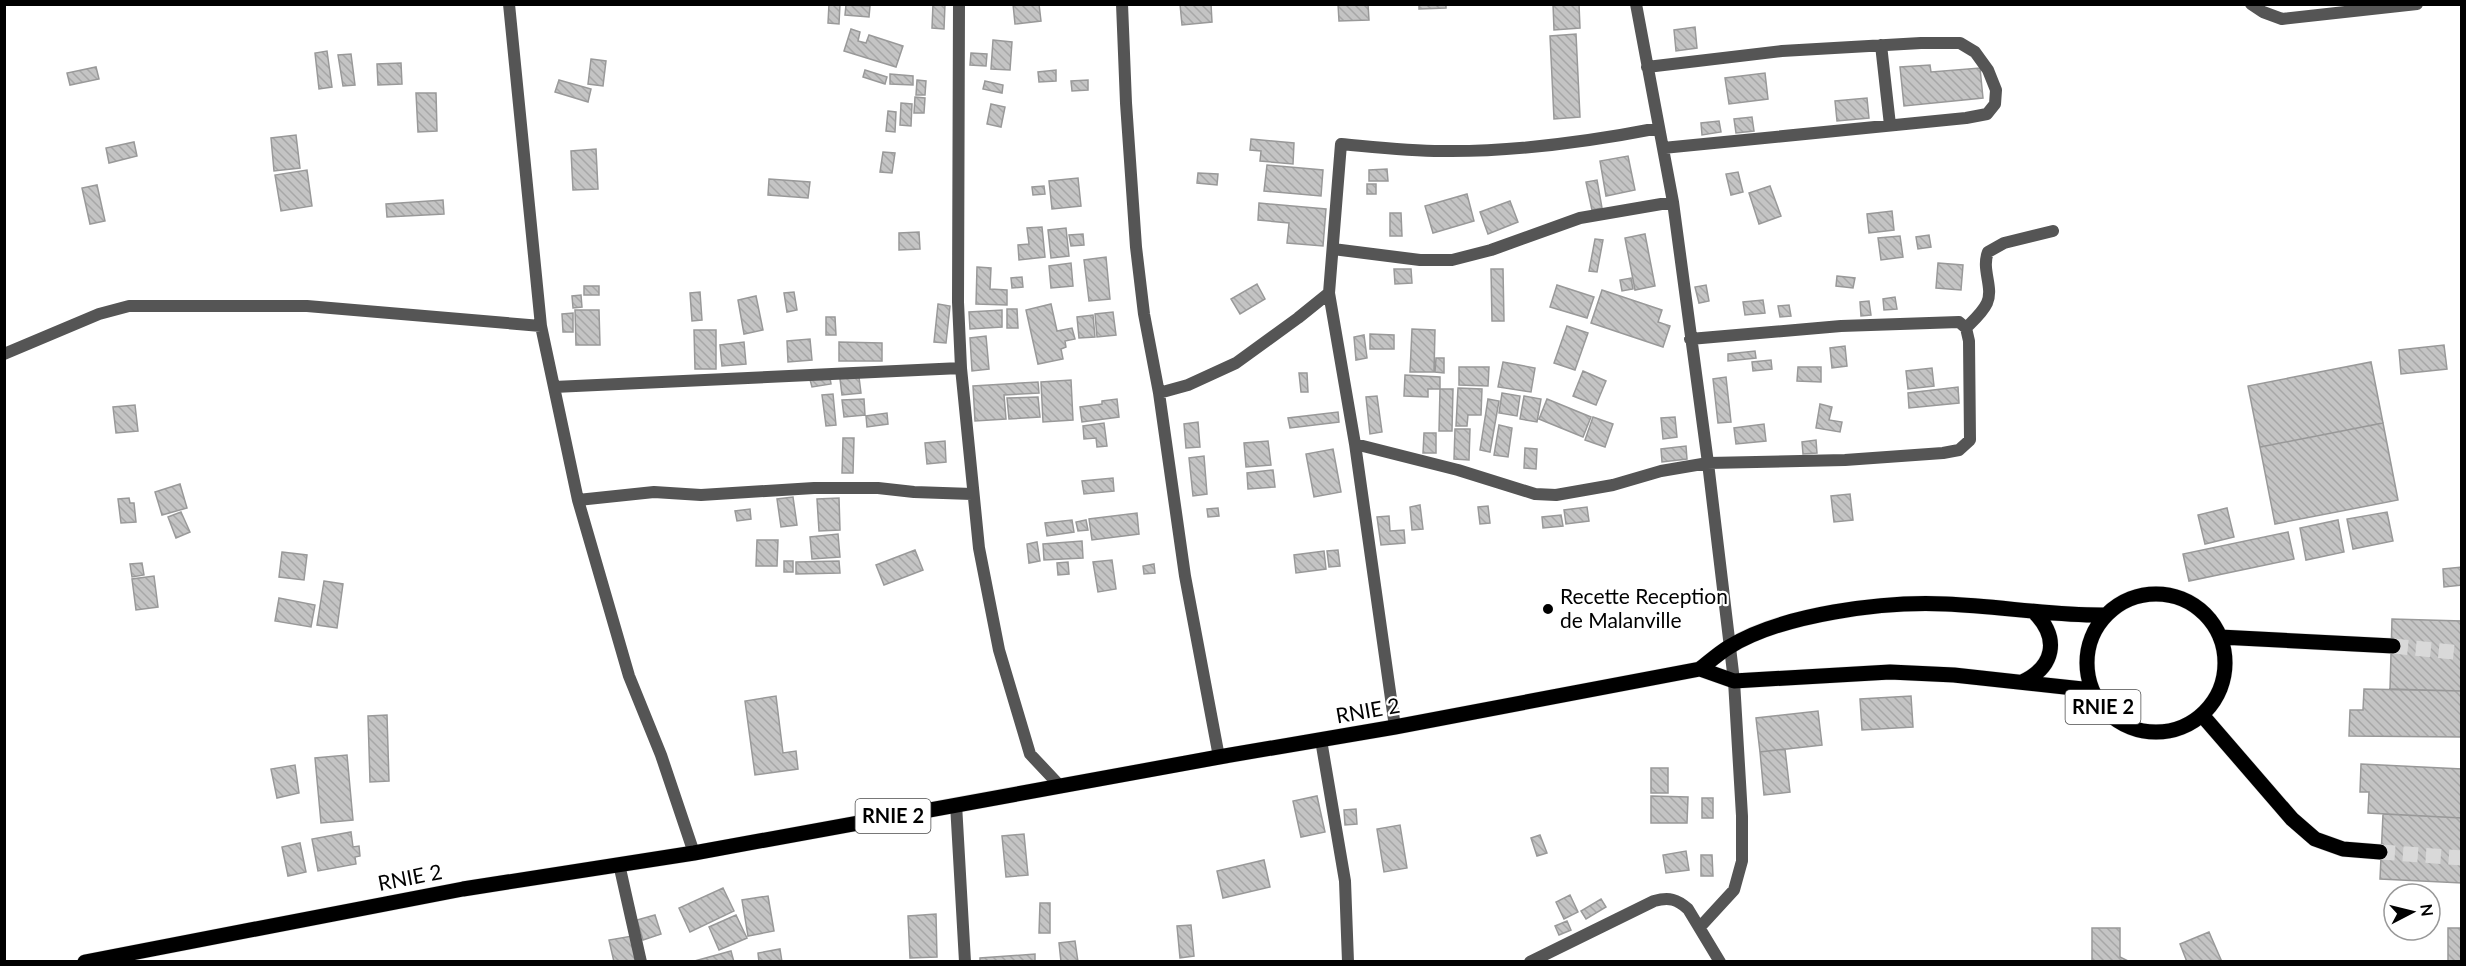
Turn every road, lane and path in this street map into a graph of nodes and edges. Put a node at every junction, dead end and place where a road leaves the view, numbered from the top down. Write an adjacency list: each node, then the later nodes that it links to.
1 (509, 4): 16 (street)
2 (959, 4): 20 (street)
3 (1122, 4): 22 (street)
4 (1636, 4): 8 (street)
5 (2251, 4): 6 (street)
6 (2417, 4)
7 (1881, 45): 8 (street); 9 (street); 9 (street)
8 (1647, 67): 10 (street)
9 (1890, 125): 11 (street)
10 (1659, 128): 11 (street); 14 (street)
11 (1663, 148): 12 (street)
12 (1673, 202): 14 (street); 18 (street)
13 (2053, 231): 17 (street)
14 (1334, 249): 15 (street)
15 (1329, 292): 22 (street); 23 (street)
16 (541, 326): 19 (street); 21 (street)
17 (1966, 328): 18 (street); 24 (street)
18 (1690, 339): 24 (street)
19 (4, 354)
20 (961, 368): 21 (street); 25 (street)
21 (554, 387): 26 (street)
22 (1159, 393): 39 (street)
23 (1355, 444): 24 (street); 37 (street)
24 (1708, 463): 31 (street)
25 (972, 494): 26 (street); 40 (street)
26 (578, 500): 43 (street)
27 (2035, 613): 28 (main road, RNIE 2); 31 (main road, RNIE 2); 34 (main road)
28 (2106, 615): 29 (main road, RNIE 2); 35 (main road, RNIE 2)
29 (2220, 638): 30 (main road); 36 (main road, RNIE 2)
30 (2393, 646)
31 (1728, 647): 32 (main road, RNIE 2); 33 (street)
32 (1700, 669): 33 (main road, RNIE 2); 37 (main road, RNIE 2 / RNIE 2)
33 (1734, 681): 34 (main road, RNIE 2); 45 (street)
34 (2022, 682): 35 (main road, RNIE 2)
35 (2092, 690): 36 (main road, RNIE 2)
36 (2202, 715): 42 (main road)
37 (1395, 727): 38 (main road, RNIE 2 / RNIE 2)
38 (1322, 740): 39 (main road, RNIE 2 / RNIE 2); 49 (street)
39 (1220, 756): 40 (main road, RNIE 2 / RNIE 2)
40 (1061, 787): 41 (main road, RNIE 2 / RNIE 2)
41 (956, 804): 43 (main road, RNIE 2 / RNIE 2); 48 (street)
42 (2380, 852)
43 (694, 853): 44 (main road, RNIE 2 / RNIE 2)
44 (619, 864): 46 (main road, RNIE 2 / RNIE 2); 47 (street)
45 (1700, 927): 50 (street); 51 (street)
46 (85, 962)
47 (641, 962)
48 (965, 962)
49 (1348, 962)
50 (1530, 962)
51 (1720, 962)

